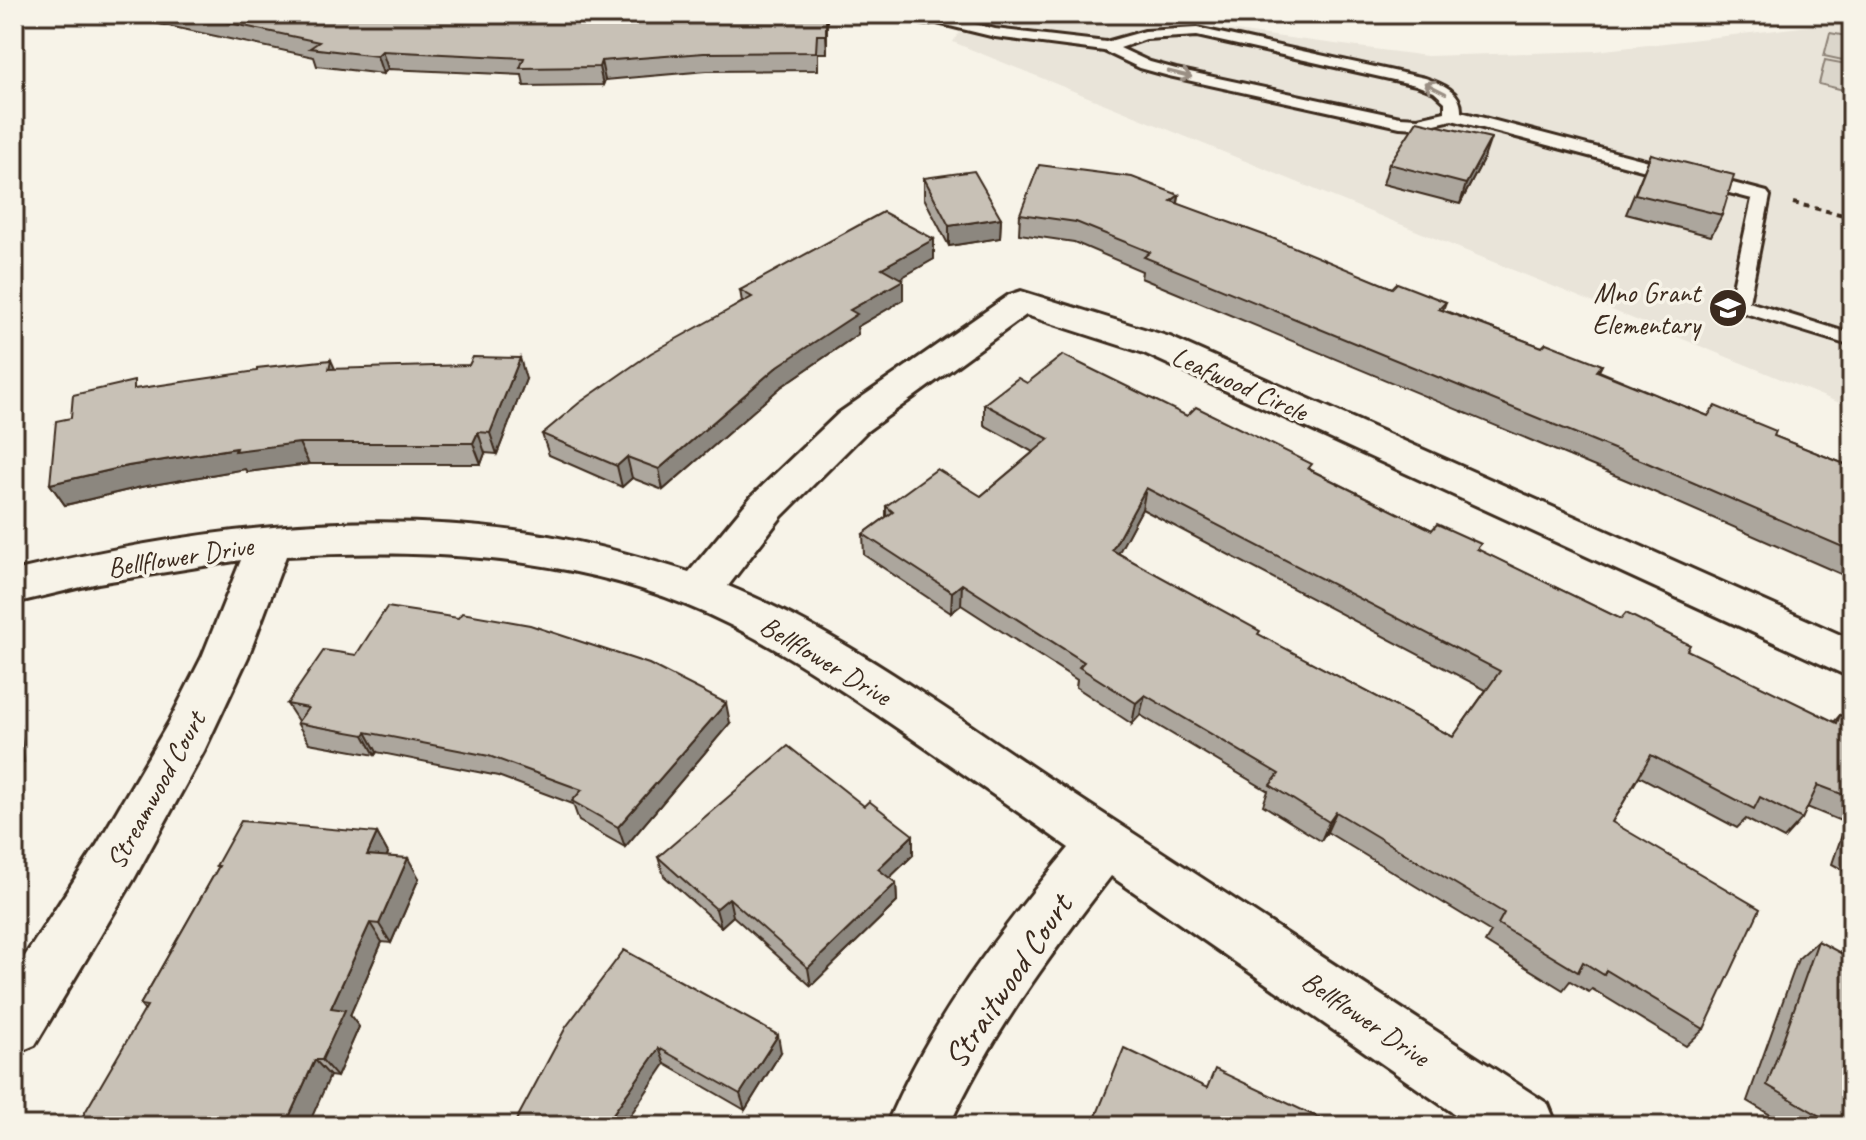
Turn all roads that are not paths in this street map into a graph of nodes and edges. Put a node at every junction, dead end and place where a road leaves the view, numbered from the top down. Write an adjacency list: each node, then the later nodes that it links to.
1 (1183, 14): 3 (lane)
2 (919, 15): 4 (lane)
3 (1180, 31): 4 (lane); 5 (lane, one-way to 3)
4 (1107, 47): 5 (lane, one-way to 5)
5 (1452, 115): 6 (lane)
6 (1852, 340)
7 (270, 542): 8 (street, Bellflower Drive); 9 (street, Bellflower Drive); 12 (street, Streamwood Court)
8 (14, 587)
9 (698, 592): 10 (street, Leafwood Circle); 11 (street, Bellflower Drive)
10 (1852, 660)
11 (1106, 842): 13 (street, Straitwood Court); 14 (street, Bellflower Drive)
12 (14, 1025)
13 (917, 1126)
14 (1526, 1126)

